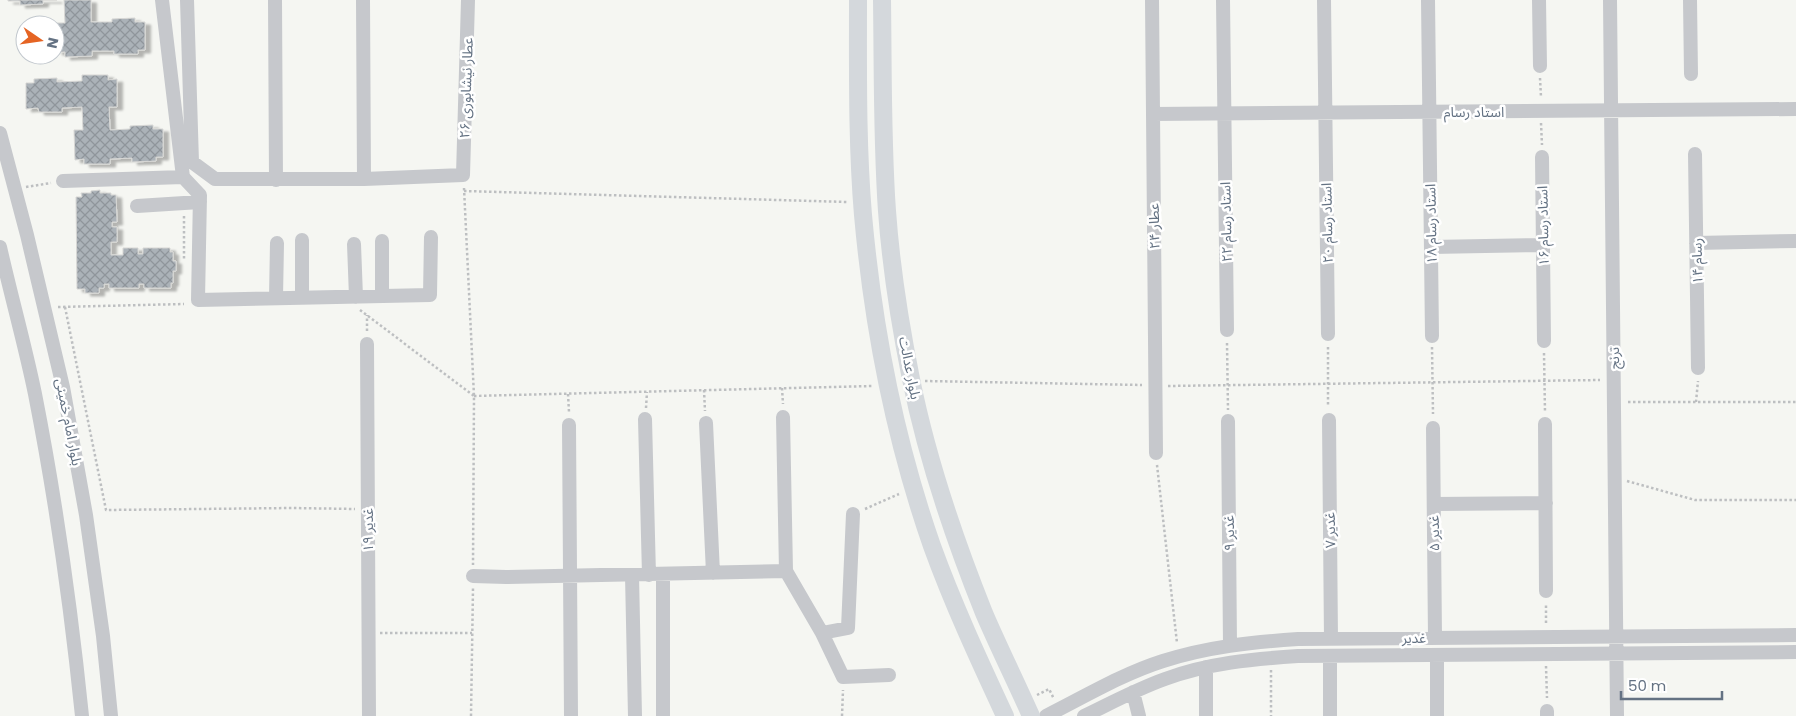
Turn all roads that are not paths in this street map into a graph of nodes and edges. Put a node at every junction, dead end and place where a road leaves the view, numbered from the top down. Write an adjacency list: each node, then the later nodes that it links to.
1 (162, 0): 26 (street)
2 (187, 0): 28 (street)
3 (275, 0): 28 (street)
4 (363, 0): 27 (street)
5 (468, 0): 27 (street, عطار نیشابوری ۲۶)
6 (858, 0): 90 (main road, بلوار عدالت)
7 (882, 0): 91 (main road, بلوار عدالت)
8 (1152, 0): 21 (street, عطار ۲۴)
9 (1224, 0): 22 (street, استاد رسام ۲۲)
10 (1324, 0): 20 (street, استاد رسام ۲۰)
11 (1428, 0): 19 (street, استاد رسام ۱۸)
12 (1539, 0): 15 (street)
13 (1610, 0): 18 (street, ترنج)
14 (1690, 0): 16 (street)
15 (1540, 66)
16 (1691, 74)
17 (1796, 109): 18 (street, استاد رسام)
18 (1611, 111): 19 (street, استاد رسام); 73 (street, ترنج)
19 (1430, 112): 20 (street, استاد رسام); 41 (street, استاد رسام ۱۸)
20 (1326, 113): 22 (street, استاد رسام); 47 (street, استاد رسام ۲۰)
21 (1153, 114): 22 (street, استاد رسام); 60 (street, عطار ۲۴)
22 (1225, 114): 46 (street, استاد رسام ۲۲)
23 (0, 133): 85 (street, بلوار امام خمینی)
24 (1695, 154): 37 (street, رسام ۱۴)
25 (1542, 157): 39 (street, استاد رسام ۱۶)
26 (183, 177): 29 (street); 30 (street)
27 (364, 179): 28 (street)
28 (276, 180)
29 (63, 181)
30 (200, 202): 31 (street); 44 (street)
31 (137, 206)
32 (431, 236): 42 (street)
33 (302, 240): 45 (street)
34 (382, 241): 42 (street)
35 (1796, 241): 37 (street)
36 (276, 243): 44 (street)
37 (1696, 243): 51 (street, رسام ۱۴)
38 (354, 244): 43 (street)
39 (1543, 246): 41 (street); 49 (street, استاد رسام ۱۶)
40 (0, 247): 84 (street, بلوار امام خمینی)
41 (1431, 247): 48 (street, استاد رسام ۱۸)
42 (382, 296): 43 (street)
43 (356, 297): 45 (street)
44 (276, 298): 45 (street)
45 (302, 298)
46 (1227, 330)
47 (1328, 334)
48 (1432, 336)
49 (1544, 340)
50 (367, 344): 86 (street, غدیر ۱۹)
51 (1698, 368)
52 (783, 417): 64 (street)
53 (644, 419): 67 (street)
54 (1329, 420): 75 (street, غدیر ۷)
55 (1228, 421): 76 (street, غدیر ۹)
56 (706, 423): 65 (street)
57 (1545, 424): 61 (street)
58 (569, 425): 69 (street)
59 (1433, 428): 62 (street, غدیر ۵)
60 (1156, 453)
61 (1546, 503): 62 (street); 70 (street)
62 (1434, 504): 74 (street, غدیر ۵)
63 (853, 514): 71 (street)
64 (786, 571): 65 (street); 71 (street)
65 (713, 573): 67 (street)
66 (632, 575): 67 (street); 69 (street); 88 (street)
67 (656, 575): 89 (street)
68 (473, 576): 69 (street)
69 (571, 576): 87 (street)
70 (1546, 591)
71 (822, 633): 82 (street)
72 (1796, 635): 73 (street, غدیر)
73 (1616, 636): 74 (street, غدیر); 78 (street, ترنج)
74 (1435, 638): 75 (street, غدیر)
75 (1331, 639): 76 (street, غدیر)
76 (1230, 646): 92 (street, غدیر)
77 (1796, 652): 78 (street, غدیر)
78 (1617, 654): 79 (street, غدیر); 98 (street, ترنج)
79 (1437, 655): 80 (street, غدیر); 97 (street)
80 (1330, 656): 81 (street, غدیر); 96 (street)
81 (1206, 667): 83 (street, غدیر); 95 (street)
82 (889, 675)
83 (1134, 692): 93 (street, غدیر); 94 (street)
84 (82, 716)
85 (111, 716)
86 (369, 716)
87 (571, 716)
88 (635, 716)
89 (663, 716)
90 (1005, 716)
91 (1032, 716)
92 (1046, 716)
93 (1084, 716)
94 (1139, 716)
95 (1206, 716)
96 (1330, 716)
97 (1437, 716)
98 (1617, 716)

